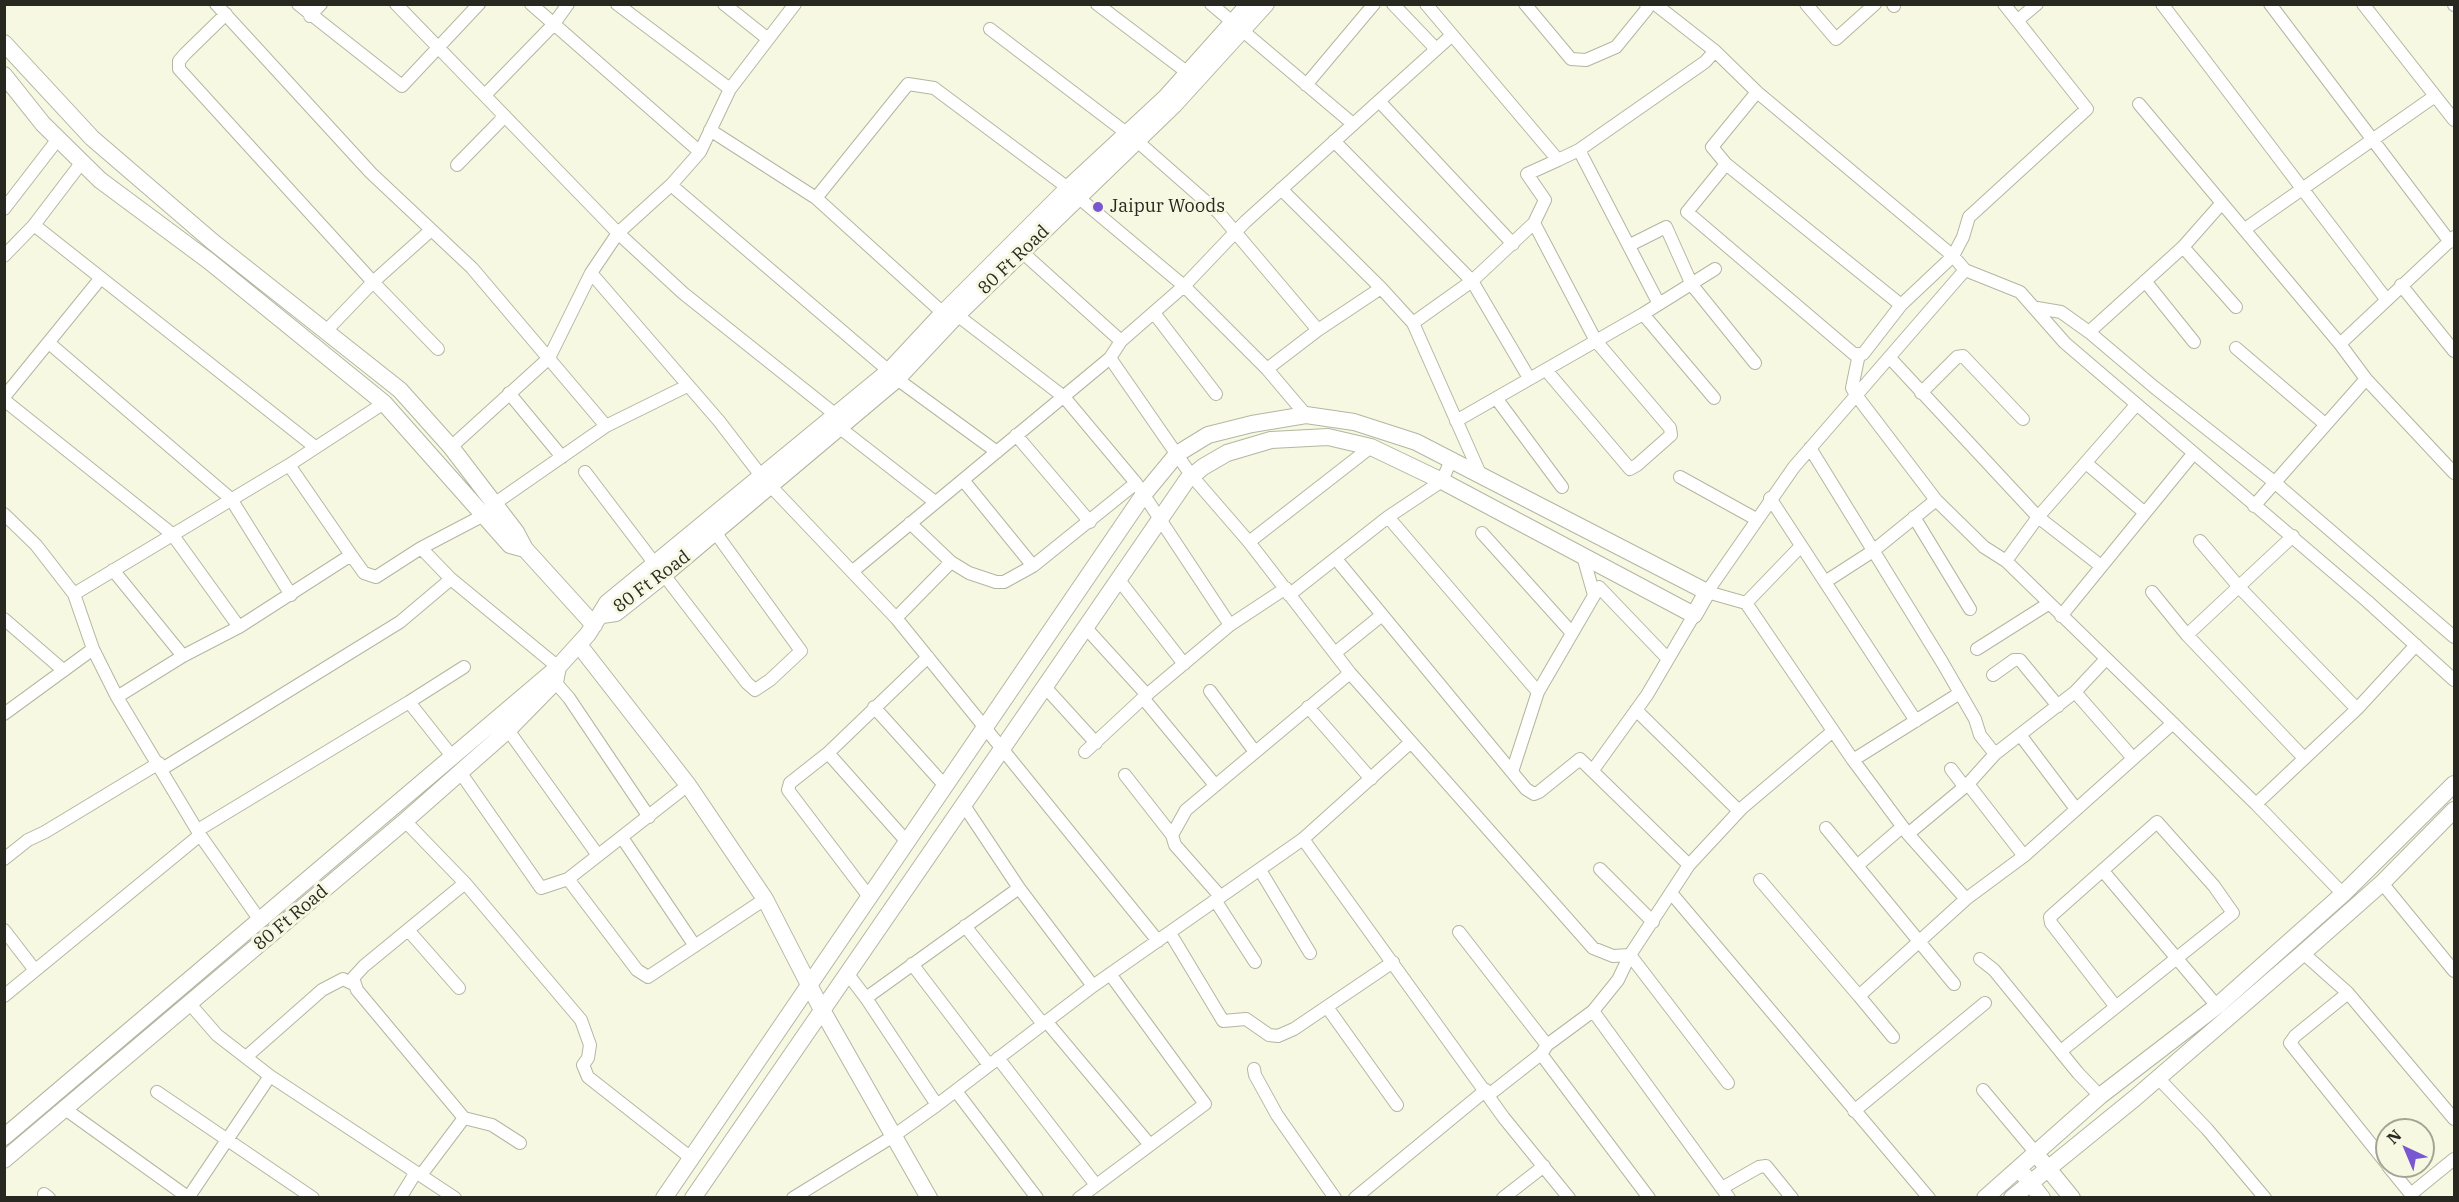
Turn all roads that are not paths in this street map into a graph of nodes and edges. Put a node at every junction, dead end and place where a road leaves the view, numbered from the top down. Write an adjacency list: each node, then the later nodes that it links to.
1 (298, 4): 28 (street)
2 (321, 4): 28 (street)
3 (396, 4): 36 (street)
4 (479, 4): 36 (street)
5 (531, 4): 30 (street)
6 (568, 4): 30 (street)
7 (617, 4): 42 (street)
8 (724, 4): 34 (street)
9 (795, 4): 34 (street)
10 (1097, 4): 39 (street)
11 (1211, 4): 31 (street)
12 (1249, 4): 31 (street, 80 Ft Road)
13 (1266, 4): 31 (street, 80 Ft Road)
14 (1374, 4): 41 (street)
15 (1393, 4): 37 (street)
16 (1425, 4): 33 (street)
17 (1525, 4): 18 (street)
18 (1646, 4)
19 (1655, 4): 38 (street)
20 (1806, 4): 21 (street)
21 (1875, 4)
22 (2004, 4): 29 (street)
23 (2037, 4): 29 (street)
24 (2162, 4): 63 (street)
25 (2270, 4): 55 (street)
26 (2363, 4): 45 (street)
27 (221, 9): 72 (street); 88 (street)
28 (310, 16): 36 (street)
29 (2018, 20): 80 (street)
30 (553, 25): 44 (street); 57 (street)
31 (1236, 27): 39 (street, 80 Ft Road); 41 (street); 52 (street, 80 Ft Road)
32 (990, 29): 52 (street)
33 (1451, 36): 37 (street); 58 (street)
34 (768, 39): 42 (street)
35 (4, 43): 103 (street)
36 (440, 48): 44 (street)
37 (1436, 49): 46 (street)
38 (1715, 51): 43 (street); 56 (street)
39 (1188, 73): 52 (street, 80 Ft Road)
40 (4, 75): 53 (street)
41 (1306, 85): 50 (street)
42 (730, 89): 51 (street)
43 (1757, 92): 60 (street); 80 (street)
44 (485, 95): 48 (street)
45 (2434, 96): 49 (street); 55 (street)
46 (1379, 101): 50 (street); 76 (street)
47 (2139, 104): 67 (street)
48 (505, 116): 61 (street); 74 (street)
49 (2454, 120)
50 (1353, 124): 54 (street)
51 (710, 130): 57 (street); 66 (street)
52 (1132, 137): 65 (street, 80 Ft Road); 73 (street)
53 (58, 139): 59 (street); 68 (street)
54 (1334, 141): 64 (street); 86 (street)
55 (2372, 141): 63 (street); 75 (street)
56 (1579, 150): 58 (street); 77 (street)
57 (700, 152): 62 (street)
58 (1558, 160): 69 (street)
59 (82, 162): 70 (street); 132 (street)
60 (1726, 164): 95 (street); 113 (street)
61 (457, 165)
62 (671, 185): 74 (street); 120 (street)
63 (2301, 188): 71 (street); 93 (street)
64 (1281, 189): 73 (street); 92 (street)
65 (1073, 193): 66 (street); 79 (street, 80 Ft Road); 91 (street); 99 (street, 80 Ft Road)
66 (816, 198): 99 (street)
67 (2222, 204): 71 (street); 78 (street)
68 (4, 208)
69 (1534, 224): 76 (street); 106 (street)
70 (34, 225): 81 (street); 85 (street)
71 (2245, 229): 109 (street)
72 (430, 231): 88 (street); 114 (street)
73 (1235, 232): 91 (street); 102 (street)
74 (618, 233): 84 (street); 136 (street)
75 (2452, 239): 90 (street)
76 (1513, 244): 86 (street)
77 (1630, 245): 89 (street); 94 (street)
78 (2183, 247): 87 (street); 96 (street)
79 (1022, 252): 99 (street, 80 Ft Road); 105 (street)
80 (1953, 255): 83 (street); 95 (street)
81 (4, 256)
82 (1715, 269): 89 (street)
83 (1965, 270): 97 (street); 116 (street)
84 (591, 273): 114 (street); 123 (street)
85 (100, 279): 108 (street); 141 (street)
86 (1472, 281): 101 (street); 121 (street)
87 (2145, 281): 104 (street); 107 (street)
88 (373, 282): 103 (street); 111 (street)
89 (1692, 285): 94 (street); 117 (street)
90 (2401, 285): 93 (street); 112 (street)
91 (1184, 286): 98 (street); 118 (street)
92 (1381, 288): 101 (street); 102 (street)
93 (2386, 299): 109 (street)
94 (1659, 304): 100 (street)
95 (1901, 305): 113 (street)
96 (2236, 307)
97 (2037, 308): 104 (street); 133 (street)
98 (1154, 313): 105 (street); 126 (street)
99 (950, 314): 120 (street, 80 Ft Road); 128 (street)
100 (1643, 314): 106 (street); 131 (street)
101 (1413, 323): 137 (street)
102 (1318, 330): 118 (street)
103 (326, 331): 142 (street)
104 (2089, 332): 159 (street)
105 (1121, 341): 115 (street)
106 (1596, 341): 119 (street); 119 (street)
107 (2194, 342)
108 (49, 343): 129 (street); 164 (street)
109 (2340, 344): 122 (street)
110 (2236, 348): 138 (street)
111 (438, 349)
112 (2454, 351)
113 (1859, 354): 127 (street)
114 (549, 358): 124 (street); 139 (street)
115 (1110, 358): 128 (street); 146 (street)
116 (1890, 358): 125 (street); 127 (street)
117 (1755, 363)
118 (1267, 369): 134 (street)
119 (1546, 370): 121 (street)
120 (893, 375): 136 (street, 80 Ft Road); 145 (street)
121 (1529, 378): 130 (street)
122 (2366, 378): 138 (street); 152 (street)
123 (687, 386): 139 (street); 160 (street)
124 (509, 393): 142 (street); 148 (street)
125 (1921, 393): 135 (street); 173 (street)
126 (1216, 394)
127 (1856, 395): 144 (street); 165 (street)
128 (1064, 397): 140 (street); 162 (street)
129 (4, 398): 180 (street)
130 (1496, 398): 137 (street); 161 (street)
131 (1714, 398)
132 (384, 403): 141 (street); 168 (street)
133 (2136, 405): 147 (street); 150 (street)
134 (1306, 416): 146 (street); 149 (street)
135 (2023, 419)
136 (838, 421): 160 (street, 80 Ft Road); 166 (street)
137 (1456, 422): 155 (street)
138 (2325, 424): 159 (street)
139 (606, 426): 148 (street)
140 (1016, 435): 145 (street); 175 (street)
141 (315, 447): 151 (street)
142 (451, 447): 168 (street)
143 (1371, 447): 154 (street); 158 (street); 183 (street)
144 (1810, 448): 163 (street); 186 (street)
145 (997, 452): 157 (street)
146 (1177, 454): 154 (street); 162 (street)
147 (2193, 454): 167 (street); 169 (street)
148 (562, 457): 168 (street)
149 (1451, 460): 155 (street); 158 (street)
150 (2085, 463): 169 (street); 173 (street)
151 (289, 465): 164 (street); 187 (street)
152 (2452, 465)
153 (585, 472): 195 (street)
154 (1191, 475): 176 (street); 183 (street)
155 (1481, 476): 202 (street)
156 (1680, 477): 174 (street)
157 (963, 480): 166 (street); 192 (street)
158 (1442, 481): 171 (street); 188 (street)
159 (2274, 481): 167 (street); 221 (street)
160 (766, 482): 178 (street, 80 Ft Road); 195 (street, 80 Ft Road); 196 (street)
161 (1562, 487)
162 (1140, 489): 175 (street); 176 (street); 254 (street)
163 (1770, 498): 174 (street); 184 (street)
164 (231, 499): 180 (street); 205 (street)
165 (1936, 500): 172 (street); 190 (street)
166 (934, 502): 177 (street)
167 (2254, 506): 181 (street)
168 (489, 509): 185 (street); 215 (street)
169 (2145, 513): 193 (street)
170 (4, 514): 204 (street)
171 (1388, 517): 189 (street); 240 (street)
172 (1914, 517): 186 (street); 209 (street)
173 (2038, 517): 190 (street); 193 (street)
174 (1756, 519): 202 (street)
175 (1090, 522): 192 (street)
176 (1160, 522): 198 (street); 216 (street)
177 (910, 523): 191 (street); 196 (street)
178 (715, 532): 195 (street, 80 Ft Road); 195 (street)
179 (1482, 533): 219 (street)
180 (172, 534): 194 (street); 217 (street)
181 (2293, 536): 200 (street); 223 (street)
182 (2200, 541): 200 (street)
183 (1249, 542): 201 (street)
184 (1801, 546): 199 (street); 207 (street)
185 (421, 548): 187 (street); 197 (street)
186 (1873, 551): 199 (street); 242 (street)
187 (351, 555): 205 (street)
188 (1583, 556): 206 (street); 211 (street)
189 (1335, 559): 201 (street); 210 (street)
190 (2006, 561): 208 (street)
191 (951, 562): 192 (street); 213 (street)
192 (1033, 566)
193 (2101, 566): 212 (street)
194 (113, 570): 204 (street); 227 (street)
195 (659, 570): 215 (street, 80 Ft Road)
196 (853, 571): 213 (street)
197 (451, 579): 235 (street); 269 (street)
198 (1119, 580): 218 (street); 231 (street)
199 (1825, 582): 252 (street)
200 (2239, 587): 220 (street); 249 (street)
201 (1287, 592): 216 (street); 226 (street)
202 (1707, 592): 207 (street); 211 (street)
203 (2152, 592): 220 (street)
204 (74, 594): 224 (street)
205 (291, 595): 217 (street)
206 (1594, 595): 219 (street); 229 (street)
207 (1746, 603): 256 (street)
208 (2048, 604): 212 (street); 225 (street)
209 (1970, 609)
210 (1382, 615): 226 (street); 273 (street)
211 (1694, 615): 229 (street)
212 (2061, 616): 230 (street)
213 (896, 618): 228 (street)
214 (4, 619): 233 (street)
215 (598, 620): 222 (street)
216 (1230, 625): 231 (street)
217 (239, 627): 227 (street)
218 (1086, 628): 238 (street); 244 (street)
219 (1572, 633): 240 (street)
220 (2187, 635): 267 (street)
221 (2454, 637)
222 (579, 645): 235 (street); 277 (street)
223 (2416, 645): 237 (street); 249 (street)
224 (93, 649): 233 (street); 243 (street)
225 (1977, 649)
226 (1335, 653): 234 (street)
227 (183, 656): 243 (street)
228 (928, 657): 247 (street); 254 (street)
229 (1668, 659): 250 (street)
230 (2106, 659): 241 (street); 253 (street)
231 (1184, 664): 244 (street)
232 (464, 667): 245 (street)
233 (63, 670): 251 (street)
234 (1350, 673): 248 (street); 258 (street)
235 (556, 674): 255 (street, 80 Ft Road); 265 (street, 80 Ft Road); 286 (street)
236 (1993, 675): 246 (street)
237 (2454, 680)
238 (1045, 687): 259 (street); 260 (street)
239 (1210, 691): 262 (street)
240 (1538, 692): 273 (street)
241 (2075, 692): 246 (street); 266 (street)
242 (1960, 693): 252 (street); 264 (street)
243 (117, 697): 269 (street)
244 (1145, 697): 259 (street); 278 (street)
245 (409, 702): 265 (street); 290 (street)
246 (2058, 706): 257 (street)
247 (874, 707): 263 (street); 280 (street)
248 (1308, 707): 262 (street); 275 (street)
249 (2357, 709): 267 (street)
250 (1636, 710): 271 (street); 285 (street)
251 (5, 714)
252 (1916, 721): 268 (street)
253 (2173, 723): 266 (street); 282 (street)
254 (987, 729): 260 (street); 280 (street)
255 (508, 730): 272 (street, 80 Ft Road); 295 (street)
256 (1833, 731): 268 (street); 285 (street)
257 (2020, 736): 264 (street); 283 (street)
258 (1411, 742): 275 (street); 326 (street)
259 (1096, 743): 261 (street)
260 (1004, 748): 281 (street); 321 (street)
261 (1086, 752)
262 (1255, 752): 278 (street)
263 (828, 753): 294 (street); 310 (street)
264 (1995, 754): 279 (street)
265 (452, 755): 314 (street, 80 Ft Road)
266 (2132, 757): 283 (street)
267 (2304, 758): 282 (street)
268 (1853, 760): 289 (street)
269 (161, 766): 290 (street); 297 (street)
270 (1951, 769): 279 (street)
271 (1593, 770): 273 (street); 298 (street)
272 (460, 772): 287 (street, 80 Ft Road); 303 (street)
273 (1512, 772)
274 (1125, 775): 291 (street)
275 (1371, 779): 293 (street)
276 (2454, 784): 309 (street)
277 (688, 785): 286 (street); 312 (street)
278 (1215, 785): 291 (street)
279 (1966, 785): 289 (street); 296 (street)
280 (946, 787): 294 (street)
281 (963, 804): 307 (street); 334 (street)
282 (2256, 804): 309 (street)
283 (2076, 809): 296 (street)
284 (2454, 810): 306 (street)
285 (1738, 812): 298 (street)
286 (649, 817): 292 (street)
287 (405, 821): 305 (street); 346 (street, 80 Ft Road)
288 (1826, 828): 299 (street)
289 (1905, 831): 299 (street); 313 (street)
290 (199, 833): 314 (street); 332 (street)
291 (1173, 835): 311 (street)
292 (623, 839): 295 (street); 323 (street)
293 (1303, 839): 301 (street); 330 (street)
294 (908, 843): 310 (street)
295 (597, 854): 303 (street)
296 (2024, 856): 313 (street)
297 (4, 859)
298 (1689, 865): 308 (street)
299 (1858, 865): 322 (street)
300 (1600, 869): 315 (street)
301 (1260, 870): 311 (street); 324 (street)
302 (2103, 871): 328 (street); 328 (street); 349 (street)
303 (567, 879): 323 (street)
304 (1760, 880): 343 (street)
305 (465, 883): 318 (street); 380 (street)
306 (2382, 883): 325 (street); 333 (street)
307 (1018, 888): 316 (street); 339 (street)
308 (1672, 894): 315 (street); 370 (street)
309 (2343, 894): 348 (street)
310 (870, 898): 336 (street)
311 (1218, 898): 320 (street); 329 (street)
312 (765, 899): 323 (street); 336 (street)
313 (1966, 899): 322 (street)
314 (260, 919): 373 (street, 80 Ft Road)
315 (1653, 922): 326 (street)
316 (965, 926): 331 (street); 352 (street)
317 (4, 930): 332 (street)
318 (408, 930): 338 (street); 340 (street)
319 (1459, 932): 354 (street)
320 (1170, 933): 321 (street); 347 (street)
321 (1158, 941): 335 (street)
322 (1920, 942): 337 (street); 343 (street)
323 (695, 946)
324 (1310, 953)
325 (2303, 953): 341 (street); 360 (street)
326 (1630, 954): 351 (street); 361 (street)
327 (1980, 959): 355 (street)
328 (2176, 960): 348 (street); 349 (street)
329 (1255, 962)
330 (1393, 962): 347 (street); 365 (street)
331 (912, 964): 344 (street); 357 (street)
332 (34, 969): 342 (street)
333 (2454, 971)
334 (847, 973): 344 (street); 350 (street)
335 (1110, 974): 339 (street); 377 (street)
336 (810, 984): 350 (street); 380 (street)
337 (1954, 984)
338 (355, 985): 356 (street); 371 (street)
339 (1093, 986): 352 (street)
340 (459, 988)
341 (2348, 993): 372 (street); 378 (street)
342 (4, 996)
343 (1859, 996): 353 (street)
344 (866, 998): 367 (street)
345 (1985, 1003): 370 (street)
346 (190, 1004): 356 (street); 369 (street, 80 Ft Road)
347 (1327, 1006): 368 (street)
348 (2217, 1006): 366 (street)
349 (2116, 1007): 355 (street)
350 (822, 1010): 374 (street); 398 (street)
351 (1593, 1011): 354 (street); 390 (street)
352 (1045, 1022): 357 (street); 377 (street)
353 (1893, 1037)
354 (1544, 1049): 365 (street); 407 (street)
355 (2061, 1051): 366 (street)
356 (246, 1057): 359 (street)
357 (994, 1062): 363 (street); 389 (street)
358 (1254, 1068): 403 (street)
359 (270, 1076): 375 (street); 386 (street)
360 (2158, 1078): 385 (street); 414 (street)
361 (1728, 1083)
362 (1983, 1090): 379 (street)
363 (956, 1091): 367 (street); 401 (street)
364 (157, 1092): 375 (street)
365 (1488, 1092): 383 (street); 404 (street)
366 (2100, 1096): 379 (street)
367 (937, 1105): 374 (street)
368 (1397, 1105)
369 (65, 1109): 382 (street, 80 Ft Road); 393 (street)
370 (1854, 1111): 409 (street)
371 (464, 1118): 376 (street); 386 (street)
372 (2454, 1119)
373 (4, 1137)
374 (892, 1137): 391 (street); 400 (street)
375 (227, 1139): 393 (street); 394 (street)
376 (520, 1143)
377 (1149, 1145): 389 (street)
378 (2375, 1149)
379 (2035, 1152): 384 (street); 385 (street)
380 (691, 1158): 397 (street)
381 (2454, 1159): 392 (street)
382 (4, 1160)
383 (1544, 1166): 405 (street); 406 (street)
384 (2018, 1168): 388 (street); 410 (street)
385 (2048, 1168): 388 (street); 413 (street)
386 (419, 1174): 395 (street); 396 (street)
387 (2398, 1178): 392 (street)
388 (2031, 1183): 411 (street); 412 (street)
389 (1095, 1185): 402 (street)
390 (1726, 1193): 408 (street)
391 (808, 1194): 399 (street)
392 (2413, 1196)
393 (189, 1197)
394 (314, 1197)
395 (400, 1197)
396 (454, 1197)
397 (664, 1197)
398 (693, 1197)
399 (792, 1197)
400 (929, 1197)
401 (1037, 1197)
402 (1079, 1197)
403 (1335, 1197)
404 (1355, 1197)
405 (1503, 1197)
406 (1569, 1197)
407 (1649, 1197)
408 (1792, 1197)
409 (1929, 1197)
410 (1985, 1197)
411 (2012, 1197)
412 (2042, 1197)
413 (2072, 1197)
414 (2265, 1197)

